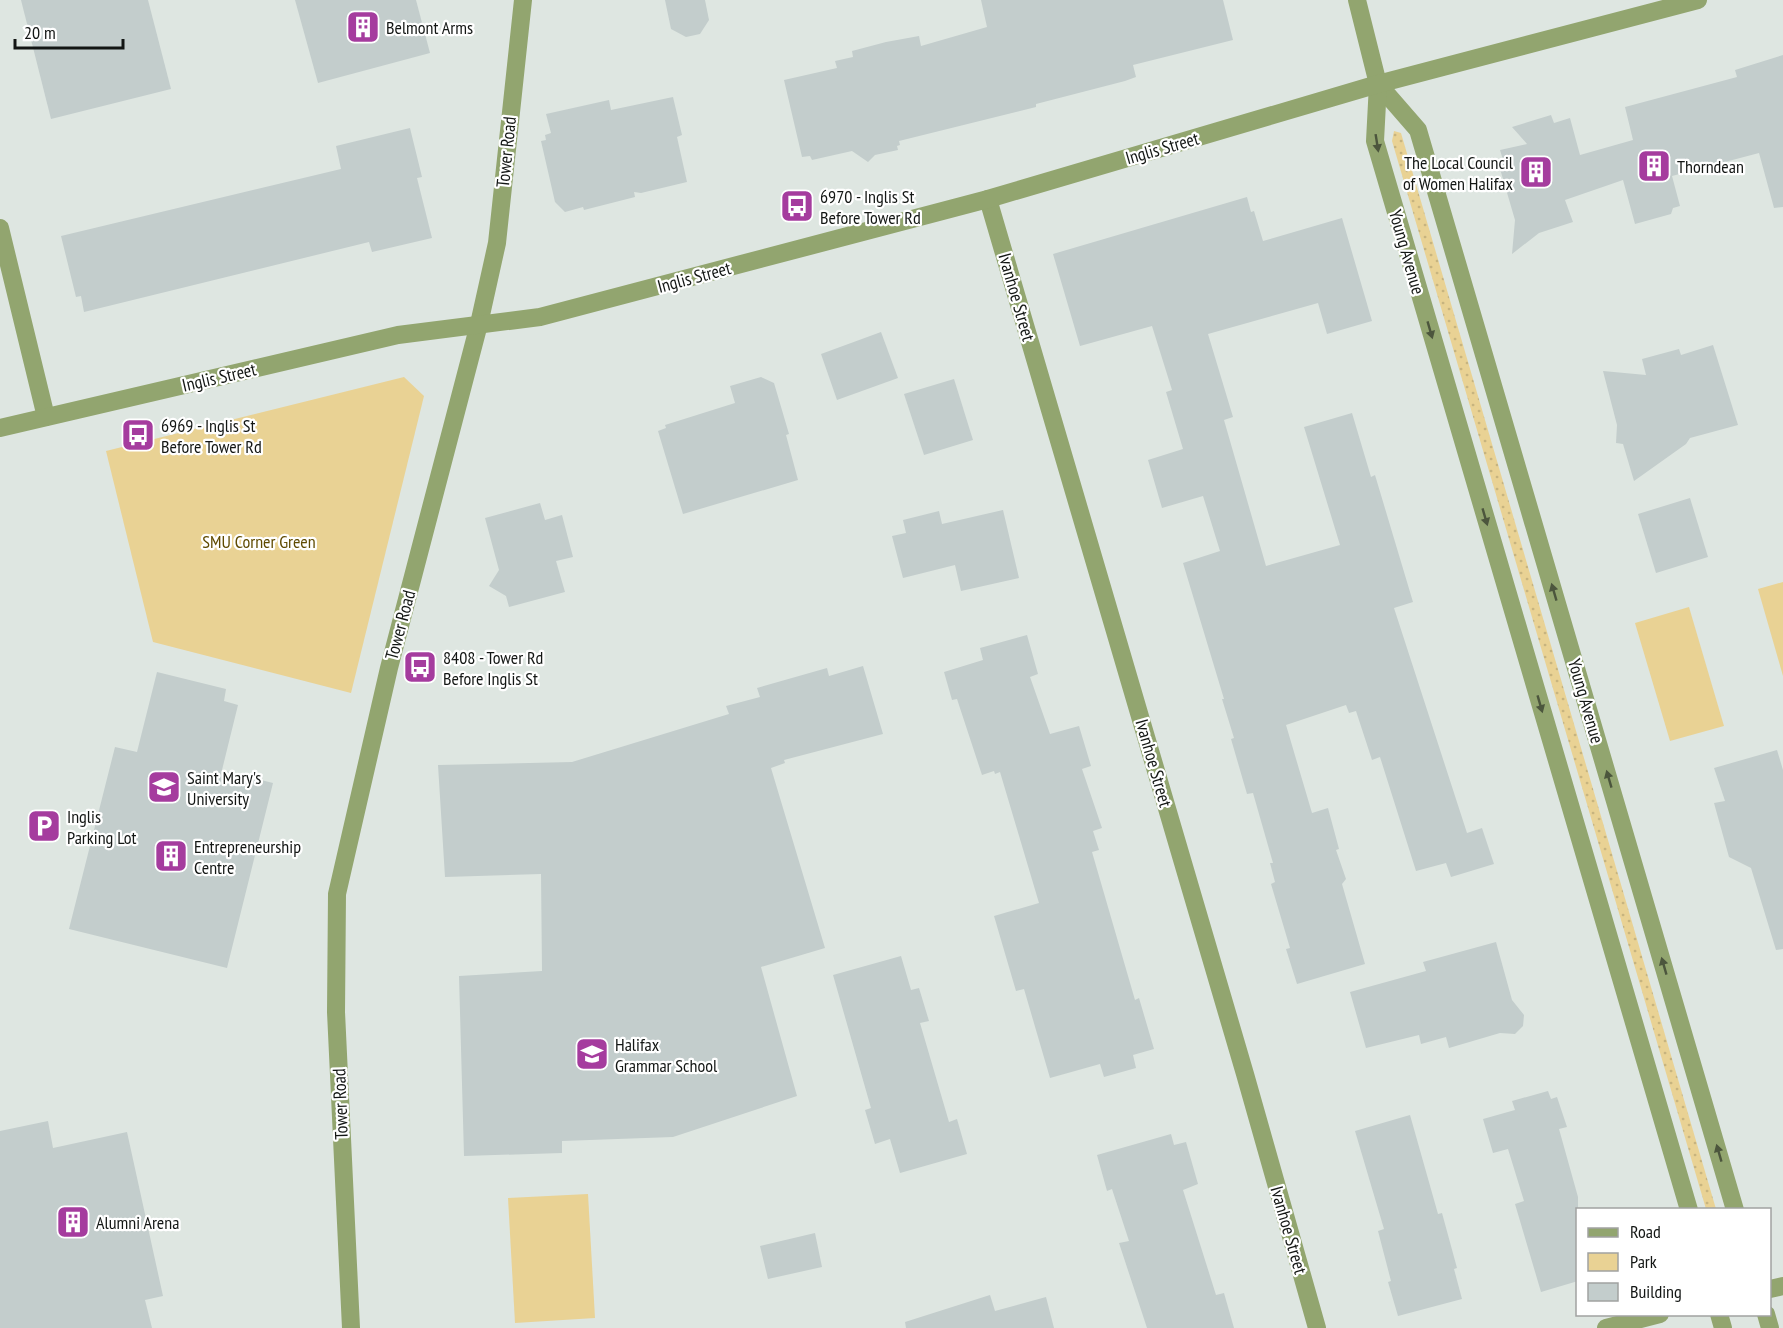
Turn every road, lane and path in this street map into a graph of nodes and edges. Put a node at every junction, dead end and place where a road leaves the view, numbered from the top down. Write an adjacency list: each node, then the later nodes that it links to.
1 (523, 0): 7 (street, Tower Road)
2 (1357, 0): 4 (street)
3 (1698, 0): 4 (street, Inglis Street)
4 (1378, 84): 5 (street, Inglis Street); 10 (street, Young Avenue, one-way to 10); 11 (street, Young Avenue, one-way to 4)
5 (988, 199): 7 (street, Inglis Street); 14 (street, Ivanhoe Street)
6 (0, 228): 8 (street)
7 (479, 324): 8 (street, Inglis Street); 13 (street, Tower Road)
8 (46, 417): 9 (street, Inglis Street)
9 (0, 428)
10 (1689, 1208)
11 (1735, 1208)
12 (1652, 1316): 15 (street)
13 (351, 1328)
14 (1317, 1328)
15 (1605, 1328)

